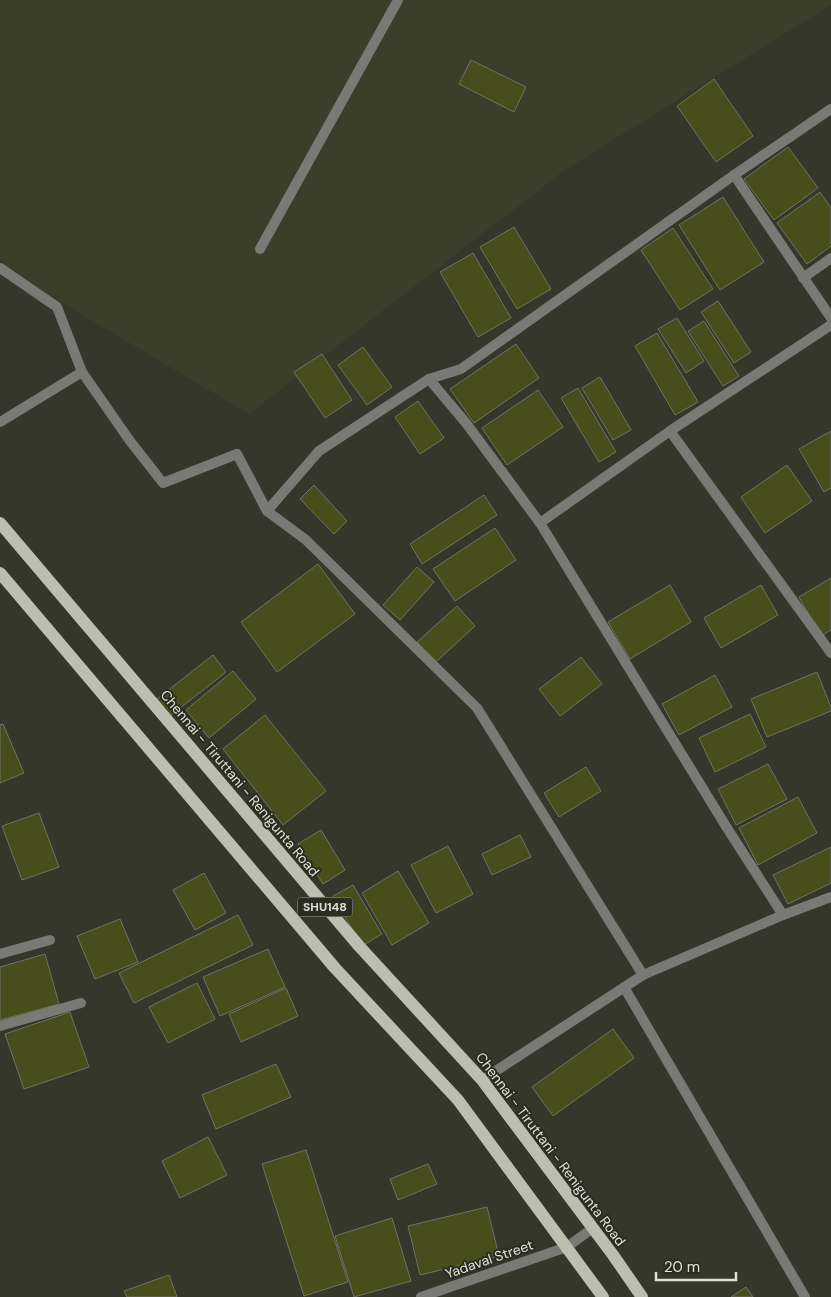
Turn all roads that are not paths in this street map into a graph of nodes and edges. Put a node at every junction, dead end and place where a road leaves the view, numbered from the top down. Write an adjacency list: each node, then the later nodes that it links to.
1 (398, 0): 4 (street)
2 (831, 109): 3 (street)
3 (734, 175): 7 (street); 11 (street)
4 (260, 249)
5 (831, 258): 7 (street)
6 (0, 268): 10 (street)
7 (803, 278): 8 (street)
8 (831, 318)
9 (831, 325): 13 (street)
10 (82, 372): 12 (street); 14 (street)
11 (429, 378): 14 (street); 16 (street)
12 (0, 422)
13 (670, 431): 16 (street); 18 (street)
14 (267, 511): 23 (street)
15 (0, 523): 27 (main road, Chennai - Tiruttani - Renigunta Road / SHU148)
16 (540, 523): 20 (street)
17 (0, 573): 29 (main road, SHU148)
18 (831, 653)
19 (831, 897): 20 (street)
20 (783, 915): 23 (street)
21 (50, 940): 22 (street)
22 (0, 954)
23 (643, 975): 24 (street)
24 (624, 987): 27 (street); 33 (street)
25 (81, 1003): 26 (street)
26 (0, 1026)
27 (482, 1080): 28 (main road, Chennai - Tiruttani - Renigunta Road / SHU148)
28 (593, 1228): 29 (street, Yadaval Street); 32 (main road, Chennai - Tiruttani - Renigunta Road / SHU148)
29 (567, 1247): 30 (street, Yadaval Street); 31 (main road, SHU148)
30 (421, 1297)
31 (603, 1297)
32 (642, 1297)
33 (805, 1297)

